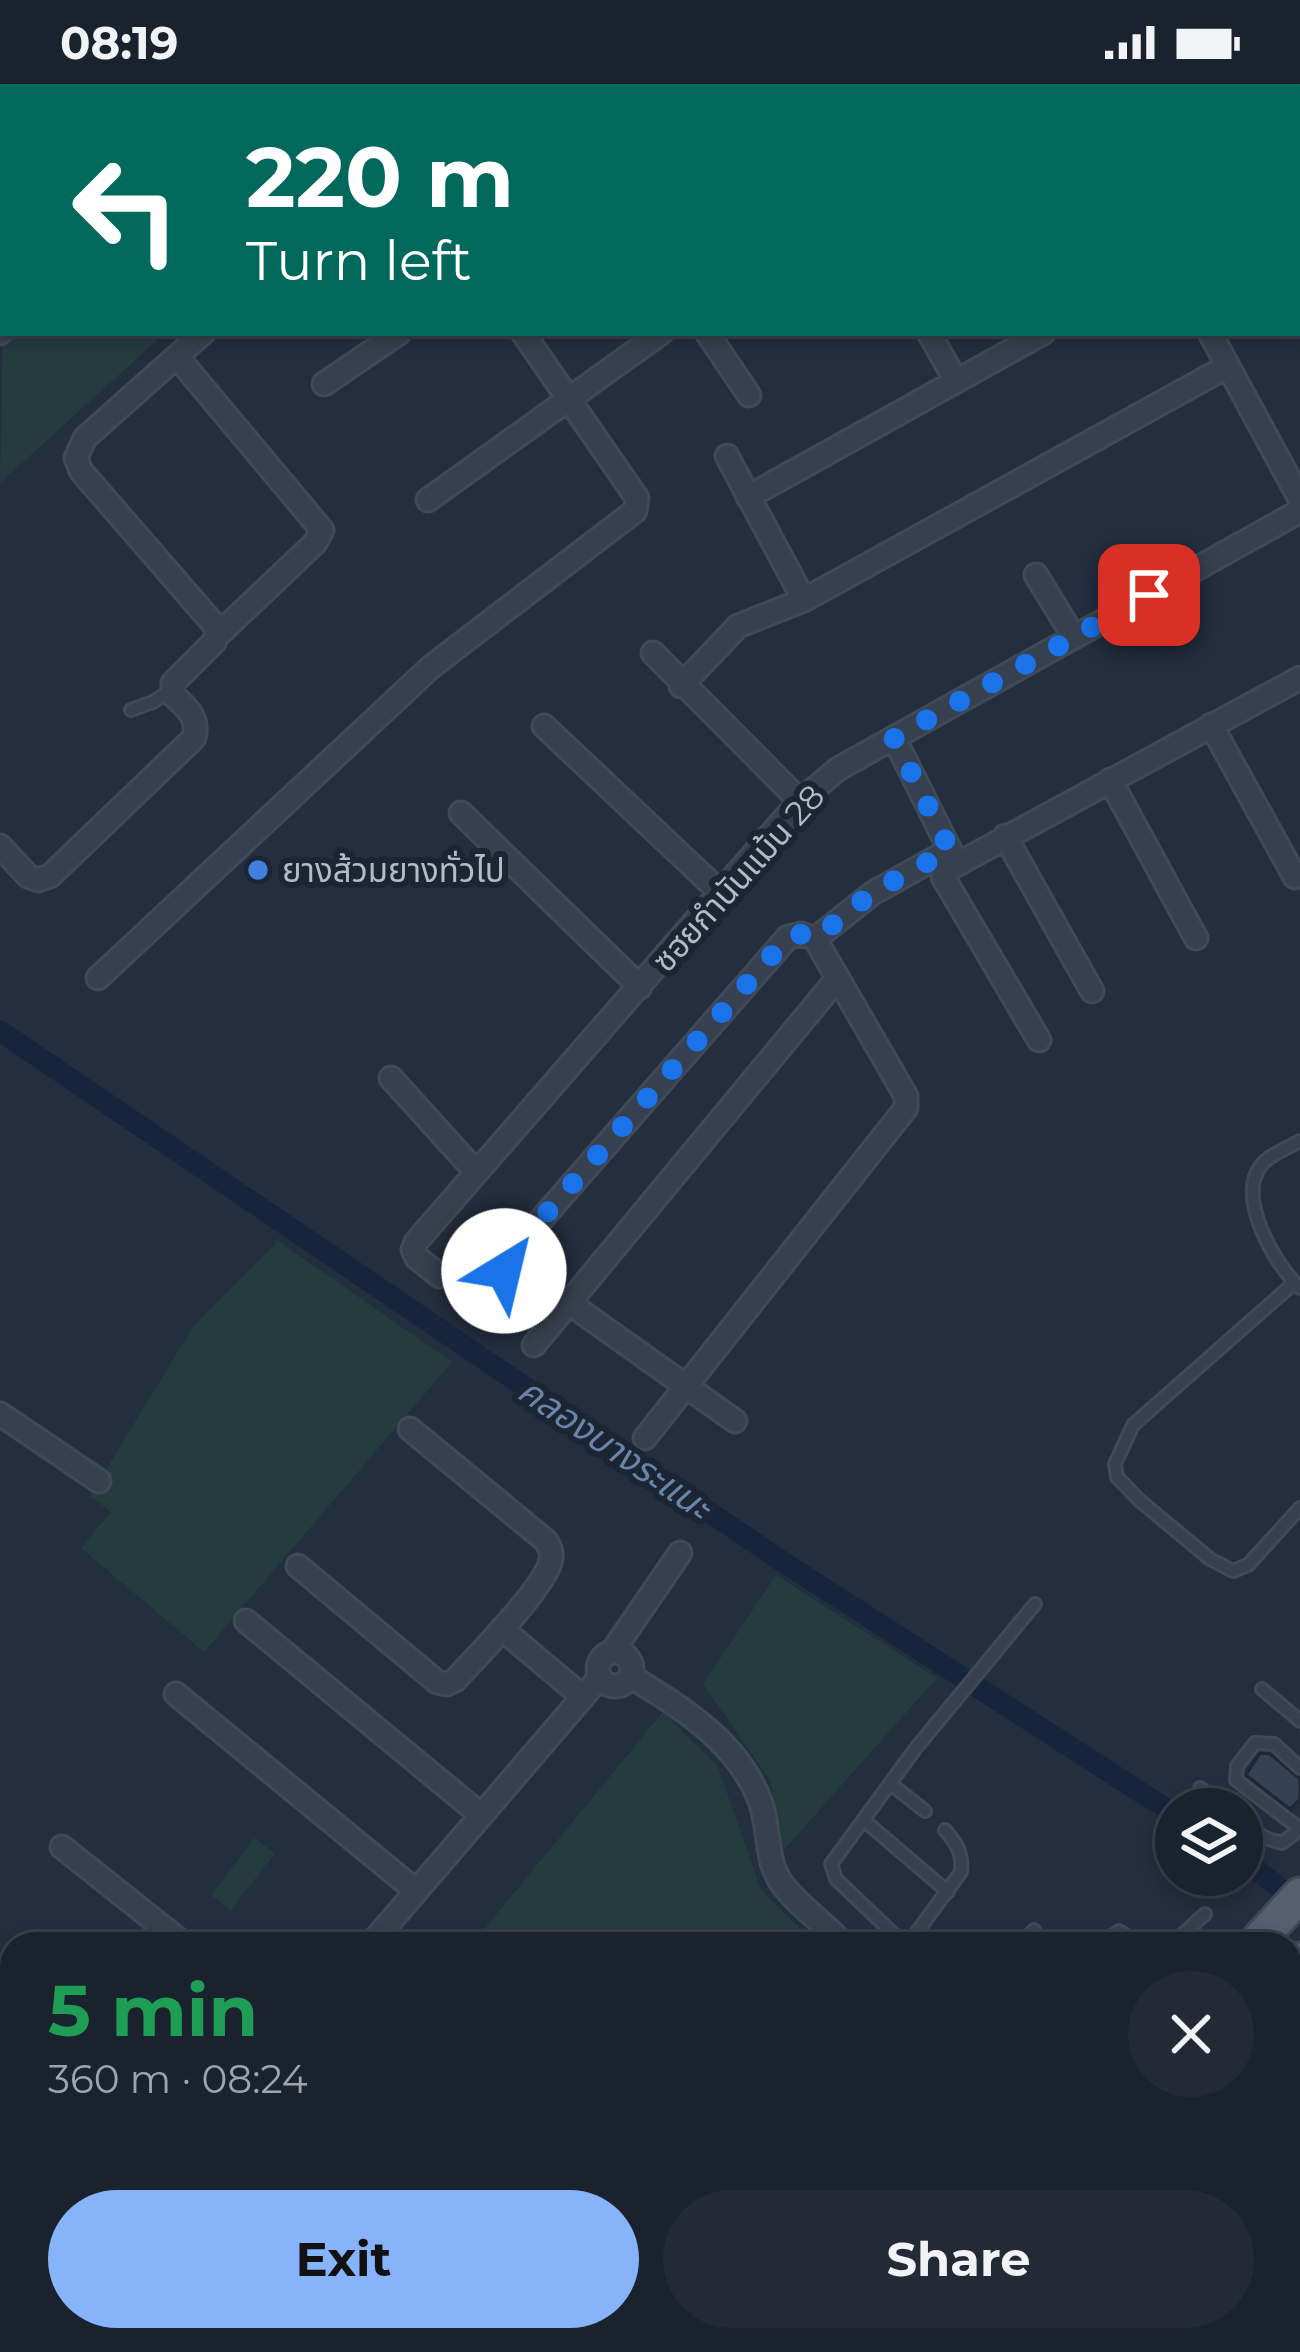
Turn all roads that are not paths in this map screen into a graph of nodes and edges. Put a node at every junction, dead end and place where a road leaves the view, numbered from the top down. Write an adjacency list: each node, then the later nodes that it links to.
1 (199, 336): 9 (street)
2 (395, 336): 12 (street)
3 (525, 336): 14 (street)
4 (657, 336): 14 (street)
5 (709, 336): 13 (street)
6 (931, 336): 11 (street)
7 (1037, 336): 11 (street)
8 (1212, 336): 10 (street)
9 (178, 358): 22 (street); 22 (street)
10 (1228, 366): 17 (street); 21 (street)
11 (956, 381): 16 (street)
12 (324, 384)
13 (749, 394)
14 (567, 398): 18 (street); 42 (street)
15 (727, 455): 16 (street)
16 (748, 497): 21 (street)
17 (1300, 499)
18 (428, 500)
19 (1300, 511): 23 (street, ซฮยกำนันแม้น 28)
20 (1036, 574): 23 (street)
21 (803, 600): 26 (street)
22 (218, 635): 27 (street)
23 (1074, 637): 31 (street, ซฮยกำนันแม้น 28)
24 (653, 653): 26 (street)
25 (1300, 678): 29 (street)
26 (681, 686): 33 (street)
27 (172, 689): 28 (lane); 36 (street)
28 (131, 710)
29 (1211, 725): 32 (street); 38 (street)
30 (544, 726): 39 (street)
31 (894, 738): 33 (street, ซฮยกำนันแม้น 28); 37 (street)
32 (1110, 780): 35 (street); 40 (street)
33 (800, 801): 39 (street, ซฮยกำนันแม้น 28)
34 (461, 813): 44 (street)
35 (1004, 836): 37 (street); 45 (street)
36 (0, 847)
37 (953, 856): 41 (street); 46 (street)
38 (1295, 877)
39 (722, 893): 44 (street, ซฮยกำนันแม้น 28)
40 (1196, 938)
41 (815, 939): 43 (street); 52 (street)
42 (98, 978)
43 (837, 979): 52 (street); 54 (street)
44 (640, 987): 49 (street, ซฮยกำนันแม้น 28)
45 (1091, 991)
46 (1039, 1040)
47 (392, 1078): 49 (street)
48 (1300, 1141): 51 (lane)
49 (476, 1172): 50 (street, ซฮยกำนันแม้น 28)
50 (440, 1276)
51 (1297, 1285): 60 (lane)
52 (565, 1308): 53 (street); 54 (street)
53 (533, 1345)
54 (687, 1384): 56 (street); 58 (street)
55 (0, 1414): 59 (street)
56 (735, 1421)
57 (410, 1429): 65 (street)
58 (645, 1438)
59 (99, 1481)
60 (1300, 1508)
61 (680, 1553): 66 (street)
62 (298, 1566): 65 (street)
63 (1035, 1604): 74 (lane)
64 (246, 1621): 78 (street)
65 (502, 1629): 71 (street)
66 (612, 1652): 67 (street); 68 (street)
67 (630, 1676): 68 (street); 89 (street)
68 (600, 1677): 71 (street)
69 (1262, 1689): 72 (lane)
70 (176, 1694): 83 (street)
71 (583, 1696): 78 (street)
72 (1300, 1721)
73 (1300, 1768): 75 (lane)
74 (892, 1785): 77 (lane); 79 (lane)
75 (1246, 1788)
76 (1263, 1801): 81 (lane)
77 (925, 1811)
78 (482, 1815): 83 (street)
79 (866, 1822): 84 (lane); 90 (lane)
80 (945, 1830): 84 (lane)
81 (1263, 1836)
82 (62, 1847): 87 (street)
83 (416, 1892): 88 (street)
84 (948, 1892): 91 (lane)
85 (1296, 1908): 93 (main road)
86 (1205, 1914): 92 (lane)
87 (169, 1932)
88 (381, 1932)
89 (831, 1932)
90 (893, 1932)
91 (916, 1932)
92 (1185, 1932)
93 (1269, 1932)

